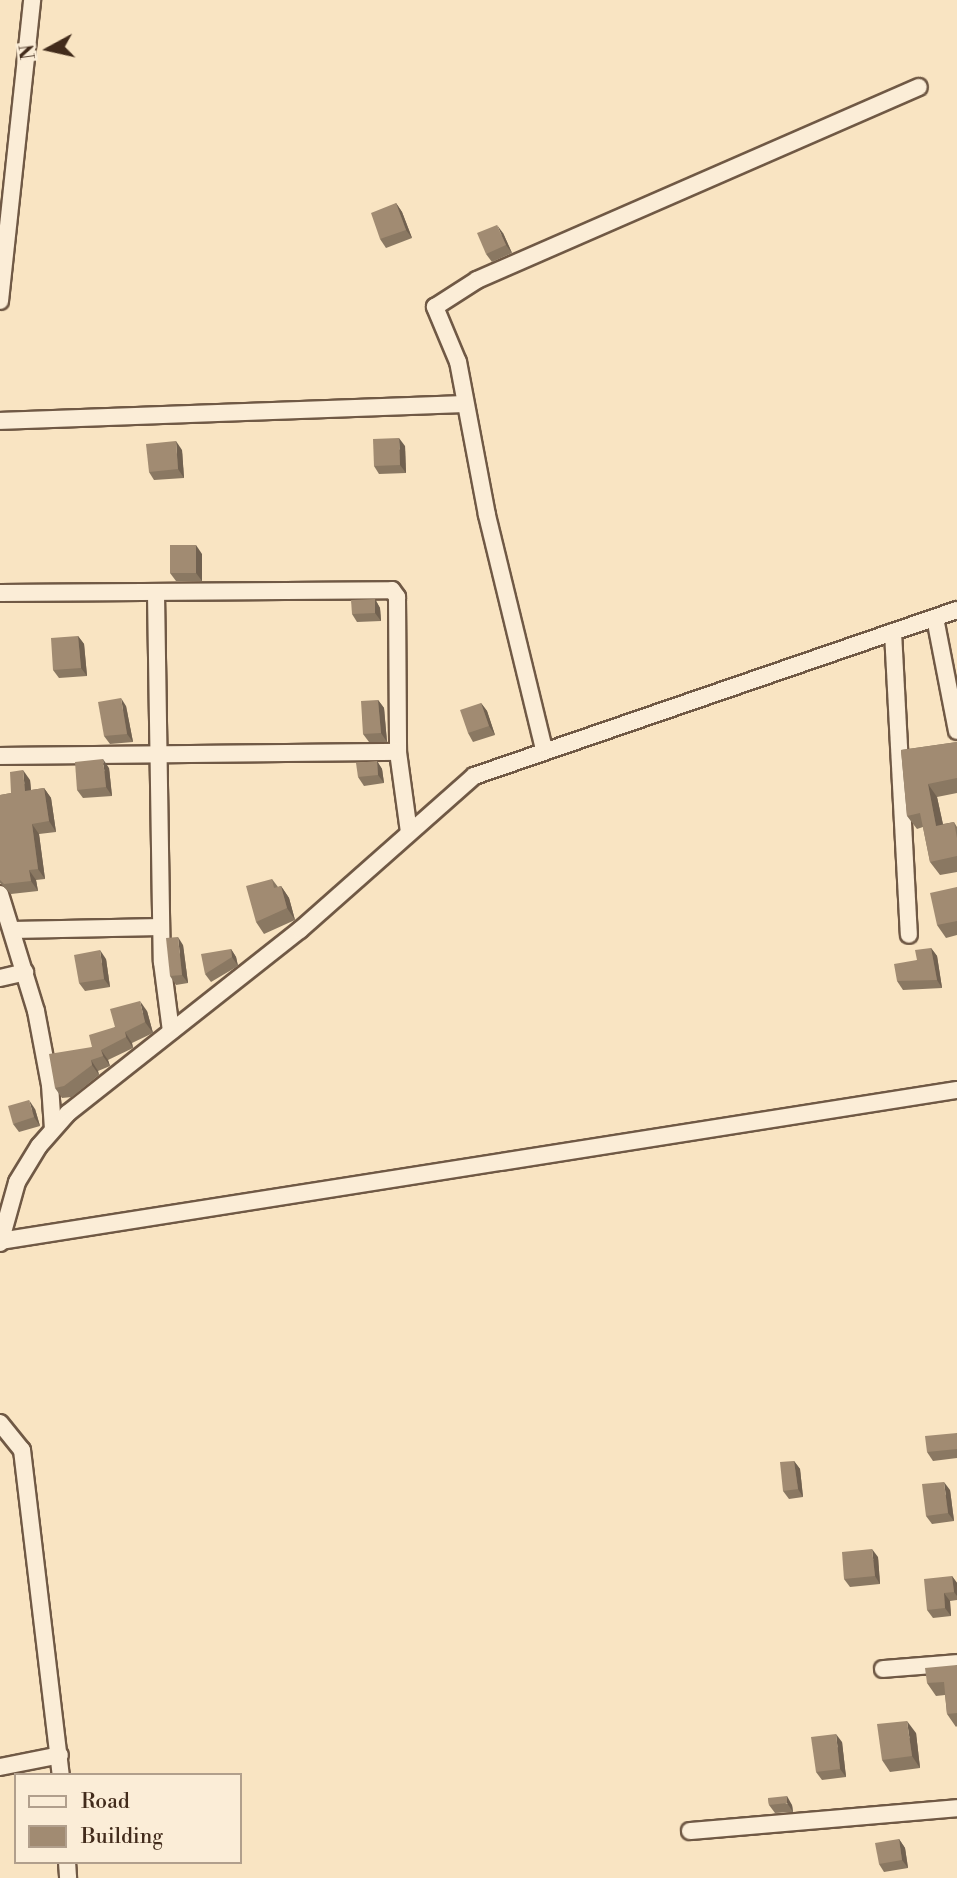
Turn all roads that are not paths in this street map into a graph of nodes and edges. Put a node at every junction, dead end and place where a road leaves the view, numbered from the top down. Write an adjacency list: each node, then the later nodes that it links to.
1 (32, 0): 3 (street)
2 (919, 87): 4 (street)
3 (0, 301)
4 (464, 404): 5 (street); 12 (street)
5 (0, 421)
6 (0, 593): 7 (street)
7 (156, 594): 13 (street); 14 (street)
8 (957, 610): 9 (street)
9 (935, 618): 10 (street); 11 (street)
10 (892, 632): 12 (street); 20 (street)
11 (957, 731)
12 (544, 749): 16 (street)
13 (398, 752): 14 (street); 16 (street)
14 (159, 754): 15 (street); 18 (street)
15 (0, 756)
16 (409, 832): 23 (street)
17 (0, 894): 19 (street)
18 (161, 927): 19 (street); 23 (street)
19 (12, 930): 21 (street)
20 (909, 935)
21 (25, 972): 22 (street); 25 (street)
22 (0, 978)
23 (171, 1031): 25 (street)
24 (957, 1090): 27 (street)
25 (53, 1129): 26 (street)
26 (3, 1216): 27 (street)
27 (0, 1242)
28 (0, 1423): 31 (street)
29 (957, 1663): 30 (street)
30 (883, 1669)
31 (60, 1755): 32 (street); 33 (street)
32 (0, 1767)
33 (61, 1773)
34 (957, 1808): 35 (street)
35 (690, 1830)

